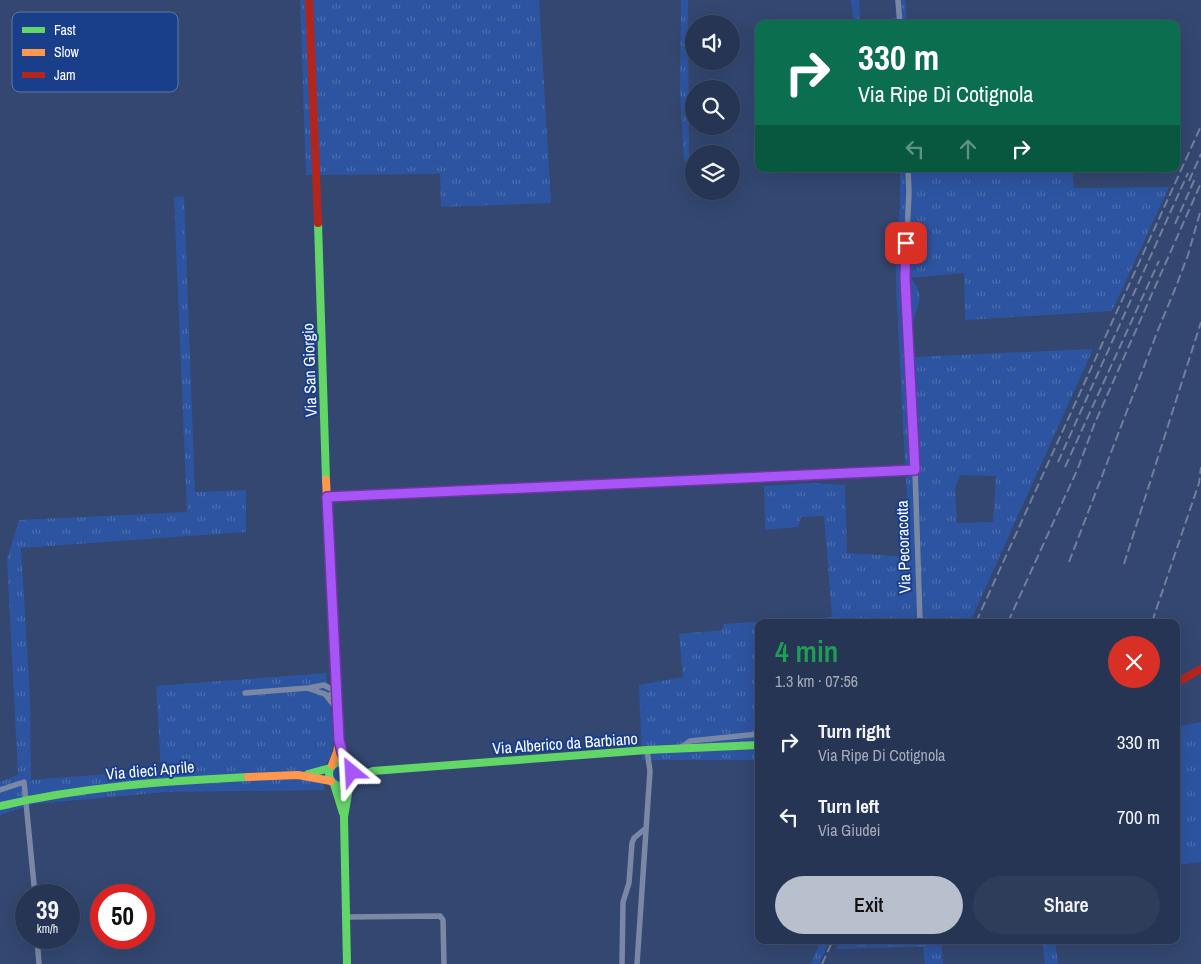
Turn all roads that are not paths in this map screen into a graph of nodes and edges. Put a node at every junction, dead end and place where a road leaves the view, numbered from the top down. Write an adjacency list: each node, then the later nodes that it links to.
1 (308, 0): 6 (street, Via San Giorgio)
2 (898, 0): 3 (street)
3 (900, 20)
4 (908, 172): 5 (street, Via Pecoracotta)
5 (915, 470): 6 (street); 7 (street, Via Pecoracotta)
6 (327, 497): 9 (street, Via San Giorgio)
7 (920, 619)
8 (1201, 669): 10 (street)
9 (336, 675): 11 (street); 13 (street, Via San Giorgio)
10 (1180, 681)
11 (324, 685): 12 (street); 13 (street)
12 (308, 688): 14 (street); 15 (street)
13 (337, 692): 15 (street); 16 (street, Via San Giorgio)
14 (245, 693)
15 (327, 696): 16 (street)
16 (338, 711): 18 (street, Via San Giorgio)
17 (755, 734): 21 (street)
18 (339, 740): 22 (street, Via San Giorgio); 23 (street, Via San Giorgio)
19 (755, 745): 21 (street, Via Alberico da Barbiano)
20 (647, 750): 21 (street, Via Alberico da Barbiano); 24 (street, Via Alberico da Barbiano); 32 (street)
21 (679, 750)
22 (349, 765): 23 (street); 24 (street, Via Alberico da Barbiano); 26 (street)
23 (331, 767): 25 (street, Via dieci Aprile); 27 (street)
24 (373, 771): 26 (street, Via Alberico da Barbiano)
25 (304, 775): 27 (street, Via dieci Aprile); 29 (street, Via dieci Aprile)
26 (350, 781): 27 (street); 31 (street)
27 (333, 782): 31 (street)
28 (0, 790): 29 (street)
29 (27, 799): 30 (street, Via dieci Aprile); 33 (street)
30 (0, 806)
31 (344, 817): 34 (street)
32 (646, 828): 39 (street); 40 (street)
33 (34, 884)
34 (346, 917): 37 (street); 38 (street)
35 (38, 949): 36 (street)
36 (39, 964)
37 (347, 964)
38 (444, 964)
39 (622, 964)
40 (637, 964)

